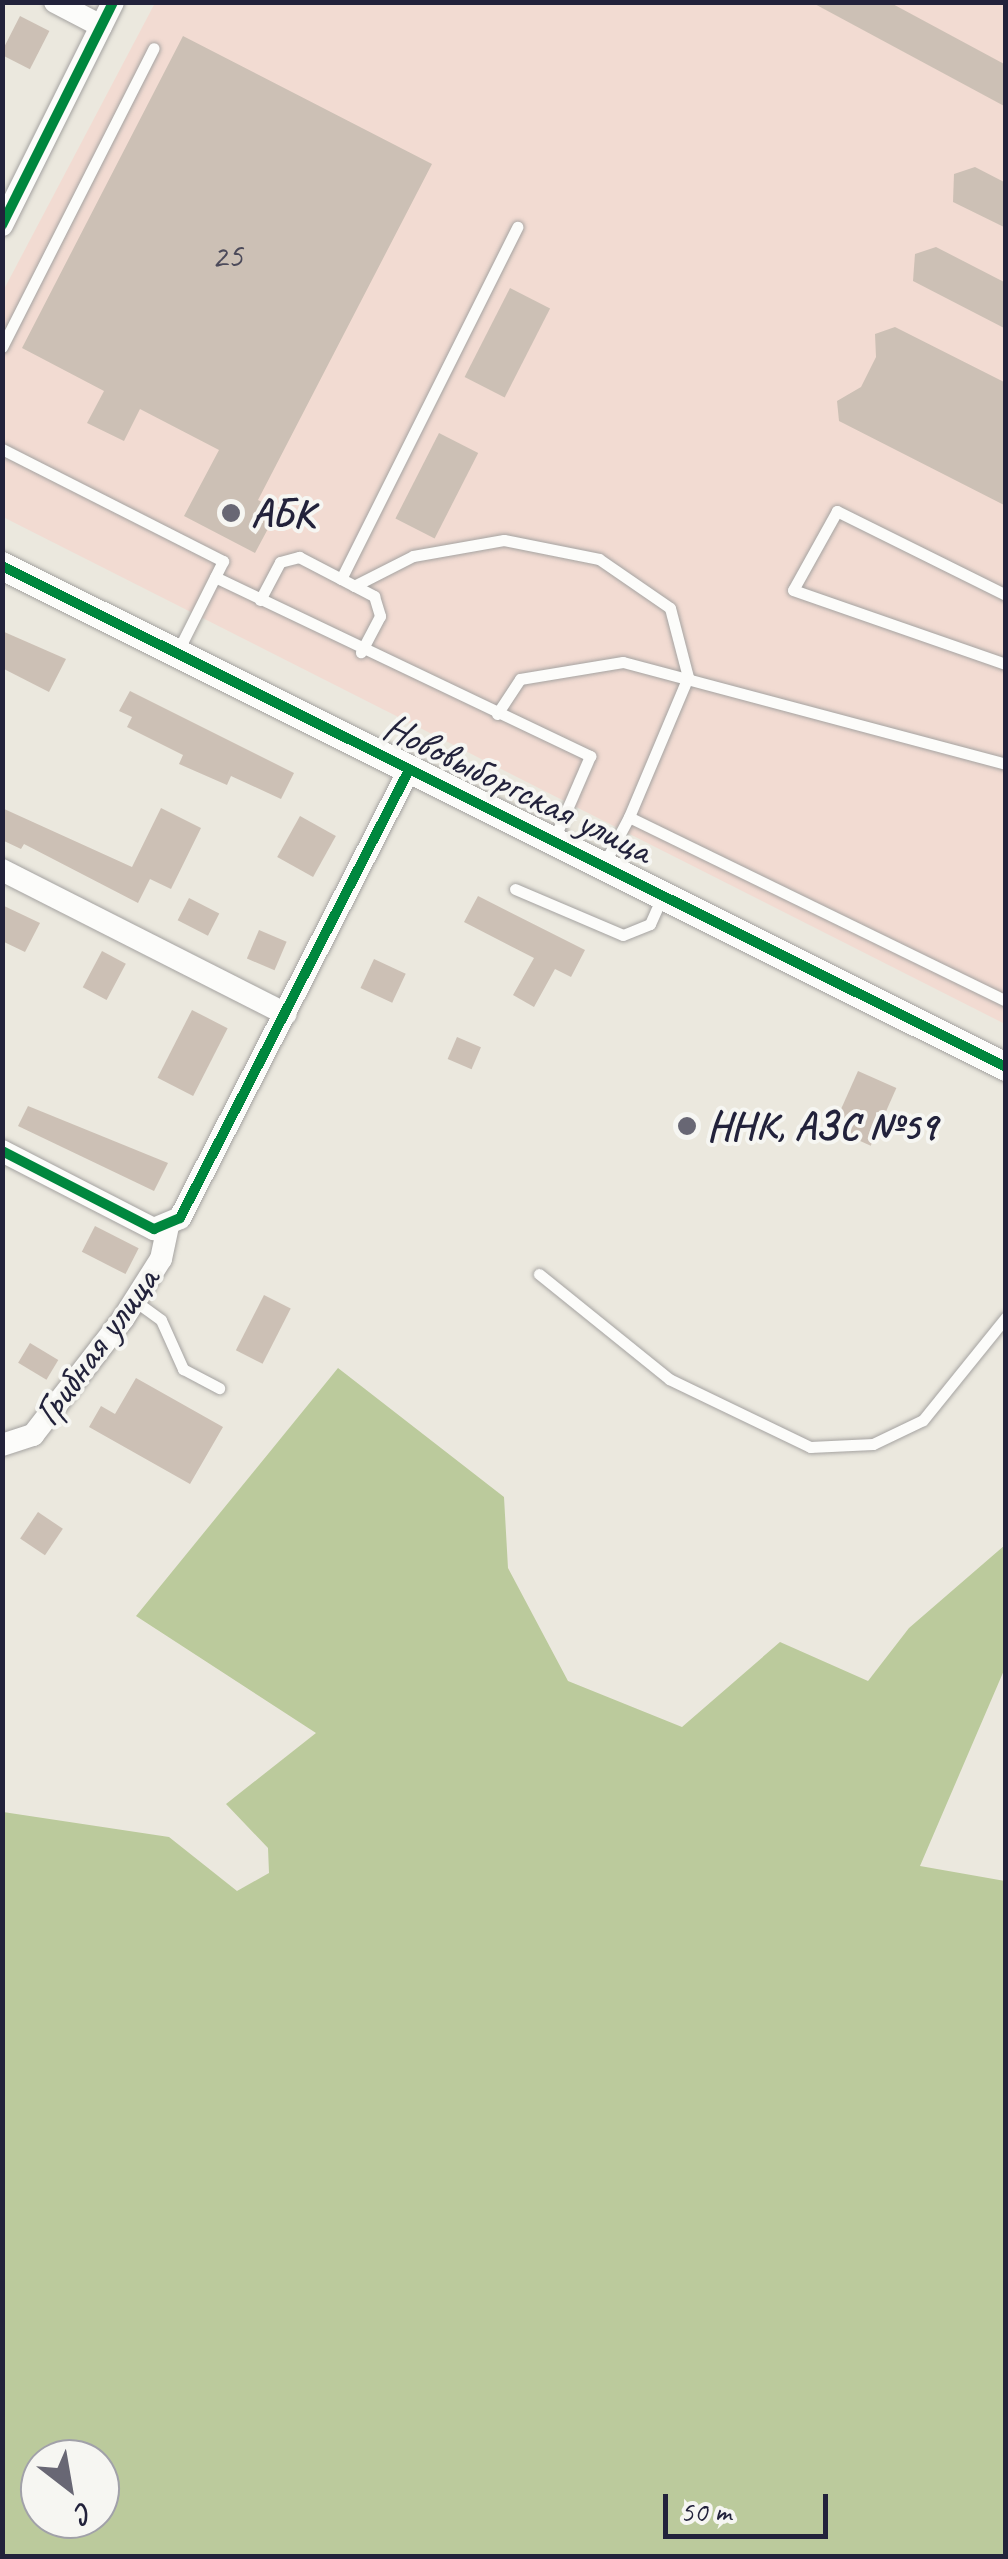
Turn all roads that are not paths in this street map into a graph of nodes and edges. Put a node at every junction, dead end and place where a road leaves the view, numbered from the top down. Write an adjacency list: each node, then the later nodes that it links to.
1 (55, 2): 3 (street)
2 (113, 2): 3 (street)
3 (101, 26): 5 (street)
4 (154, 48): 7 (lane)
5 (2, 225)
6 (517, 228): 11 (lane)
7 (2, 347)
8 (2, 450): 10 (lane)
9 (2, 566): 15 (street, Нововыборгская улица)
10 (215, 577): 14 (lane); 15 (lane)
11 (340, 579): 12 (lane); 14 (lane)
12 (354, 586): 16 (lane); 18 (lane)
13 (1006, 595): 17 (lane)
14 (260, 600): 16 (lane)
15 (178, 651): 21 (street, Нововыборгская улица)
16 (362, 652): 19 (lane)
17 (1006, 664)
18 (688, 676): 19 (lane); 20 (lane); 22 (lane)
19 (496, 714): 23 (lane)
20 (1006, 764)
21 (409, 770): 23 (street, Нововыборгская улица); 29 (street, Грибная улица)
22 (629, 817): 24 (lane); 28 (lane)
23 (553, 840): 24 (street, Нововыборгская улица)
24 (604, 864): 27 (street, Нововыборгская улица)
25 (2, 870): 29 (street)
26 (516, 889): 27 (lane)
27 (663, 893): 30 (street, Нововыборгская улица)
28 (1006, 1002)
29 (286, 1014): 32 (street, Грибная улица)
30 (1006, 1067)
31 (2, 1152): 32 (street)
32 (161, 1228): 34 (street, Грибная улица)
33 (539, 1274): 35 (lane)
34 (135, 1301): 36 (lane); 37 (street, Грибная улица)
35 (1006, 1317)
36 (219, 1388)
37 (2, 1445)

